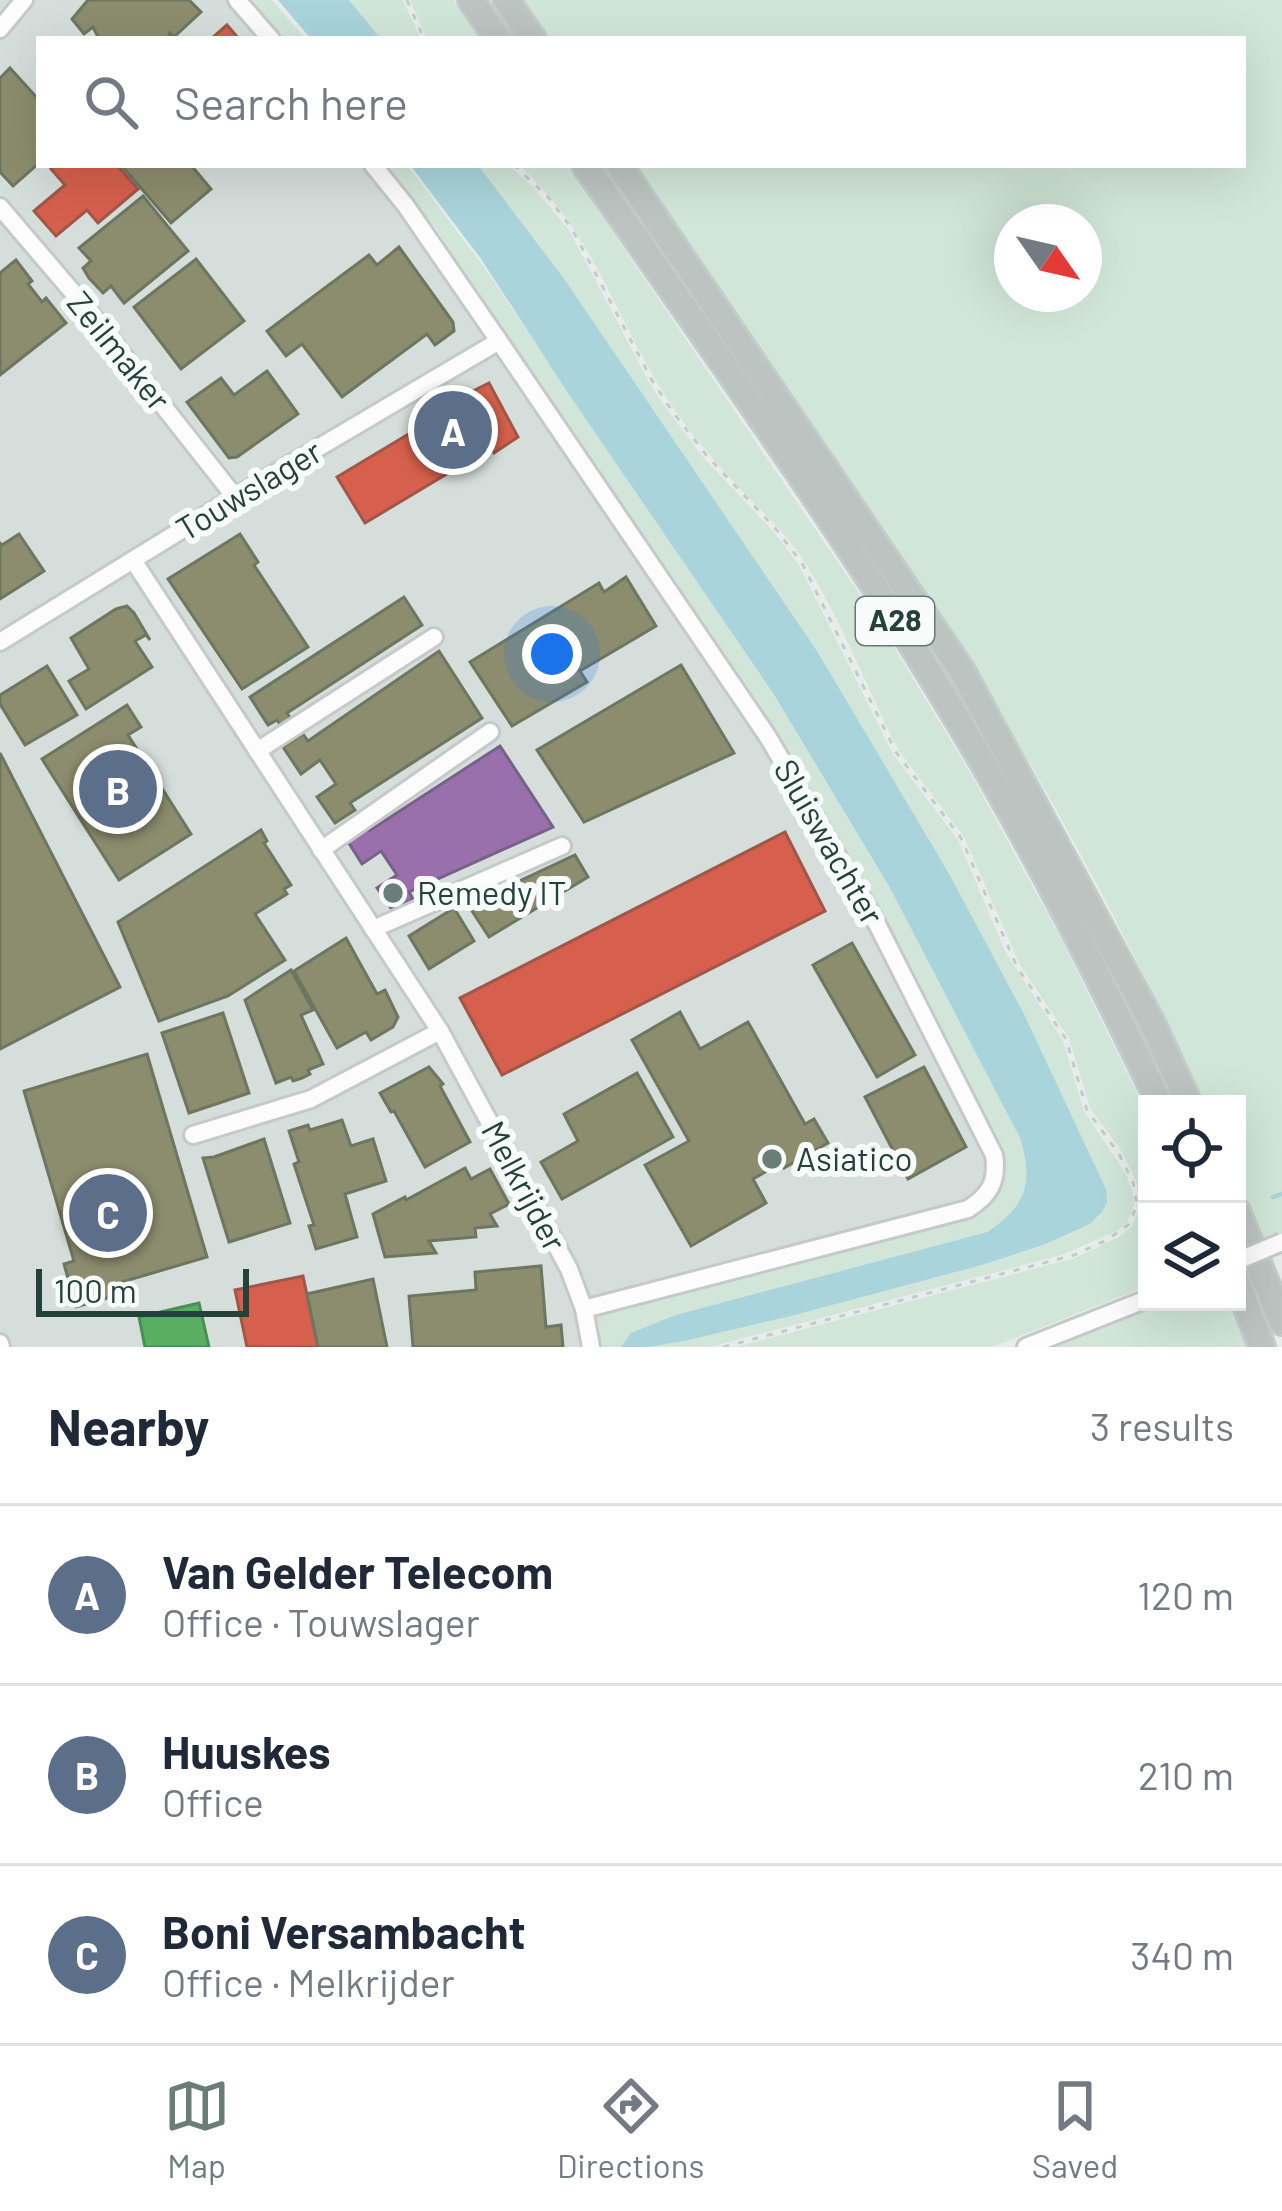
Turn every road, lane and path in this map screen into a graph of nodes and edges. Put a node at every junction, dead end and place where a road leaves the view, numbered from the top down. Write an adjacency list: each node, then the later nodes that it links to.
1 (24, 0): 6 (street)
2 (237, 0): 7 (street)
3 (406, 0): 8 (path)
4 (470, 0): 9 (highway)
5 (506, 0): 10 (highway)
6 (0, 28)
7 (268, 36)
8 (423, 36)
9 (495, 36)
10 (531, 36)
11 (376, 168): 16 (street, Sluiswachter)
12 (517, 168): 38 (path)
13 (587, 168): 27 (highway, A28)
14 (621, 168): 28 (highway, A28)
15 (0, 207): 17 (street, Zeilmaker)
16 (500, 341): 17 (street, Touwslager); 35 (street, Sluiswachter)
17 (235, 497): 18 (street, Touwslager)
18 (133, 560): 20 (street, Touwslager); 22 (street, Melkrijder)
19 (434, 637): 22 (street)
20 (0, 642)
21 (490, 732): 24 (street)
22 (257, 751): 24 (street, Melkrijder)
23 (562, 846): 25 (street)
24 (321, 850): 25 (street, Melkrijder)
25 (373, 929): 26 (street, Melkrijder)
26 (440, 1031): 29 (street); 35 (street, Melkrijder)
27 (1156, 1095)
28 (1185, 1095)
29 (193, 1135)
30 (1246, 1233): 36 (highway)
31 (1282, 1242): 32 (street, bridge)
32 (1246, 1257)
33 (1138, 1303): 39 (street)
34 (1246, 1305): 40 (highway)
35 (584, 1309): 37 (street, Melkrijder)
36 (1282, 1322)
37 (591, 1347)
38 (723, 1347)
39 (1026, 1347)
40 (1262, 1347)

